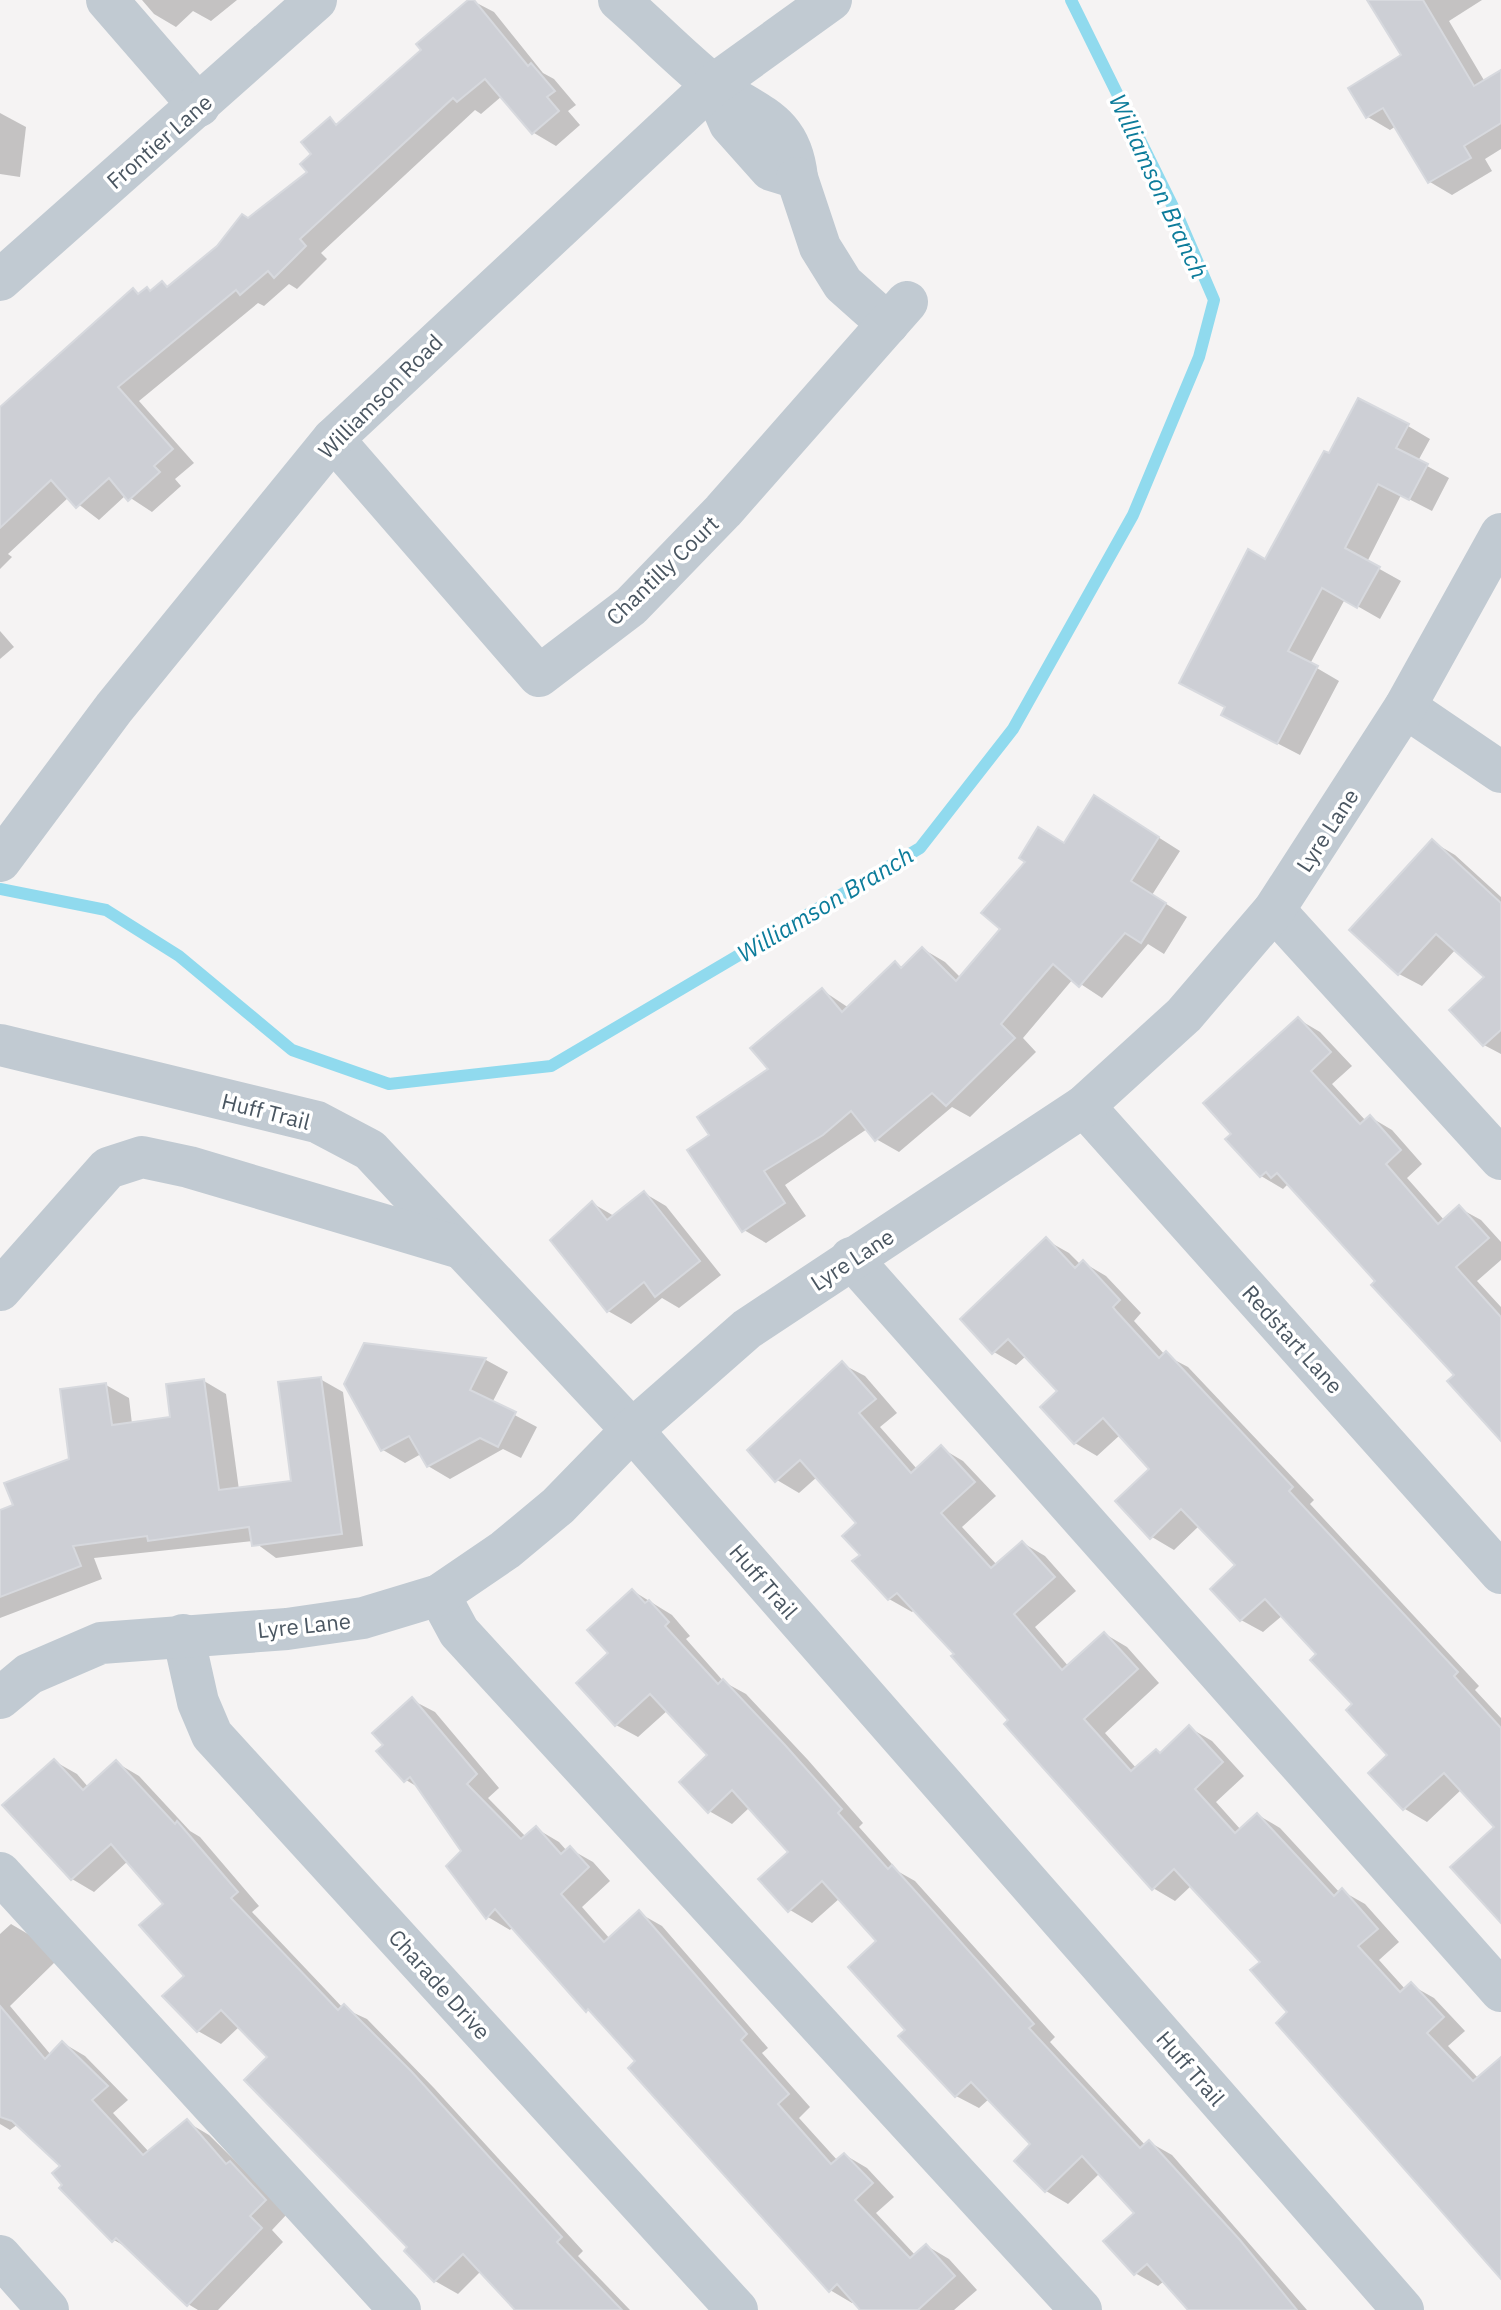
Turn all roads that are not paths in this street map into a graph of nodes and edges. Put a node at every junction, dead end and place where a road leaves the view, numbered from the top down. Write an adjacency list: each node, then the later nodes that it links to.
1 (107, 0): 6 (street)
2 (316, 0): 6 (street, Frontier Lane)
3 (619, 0): 5 (street)
4 (831, 0): 5 (street, Williamson Road)
5 (713, 85): 8 (street, Williamson Road); 8 (street, Chantilly Court)
6 (199, 106): 7 (street, Frontier Lane)
7 (0, 280)
8 (333, 439): 12 (street, Williamson Road)
9 (1501, 534): 10 (street, Lyre Lane)
10 (1405, 707): 11 (street); 13 (street, Lyre Lane)
11 (1501, 772)
12 (2, 857)
13 (1274, 910): 15 (street, Lyre Lane); 16 (street)
14 (0, 1045): 17 (street, Huff Trail)
15 (1084, 1106): 18 (street, Lyre Lane); 21 (street, Redstart Lane)
16 (1501, 1159)
17 (462, 1248): 19 (street); 20 (street, Huff Trail)
18 (851, 1258): 20 (street, Lyre Lane); 26 (street)
19 (0, 1290)
20 (632, 1430): 22 (street, Lyre Lane); 32 (street, Huff Trail)
21 (1501, 1573)
22 (439, 1595): 23 (street, Lyre Lane); 31 (street)
23 (183, 1635): 24 (street, Lyre Lane); 30 (street, Charade Drive)
24 (0, 1698)
25 (0, 1873): 29 (street)
26 (1501, 1991)
27 (0, 2256): 28 (street)
28 (48, 2310)
29 (400, 2310)
30 (737, 2310)
31 (1081, 2310)
32 (1403, 2310)

